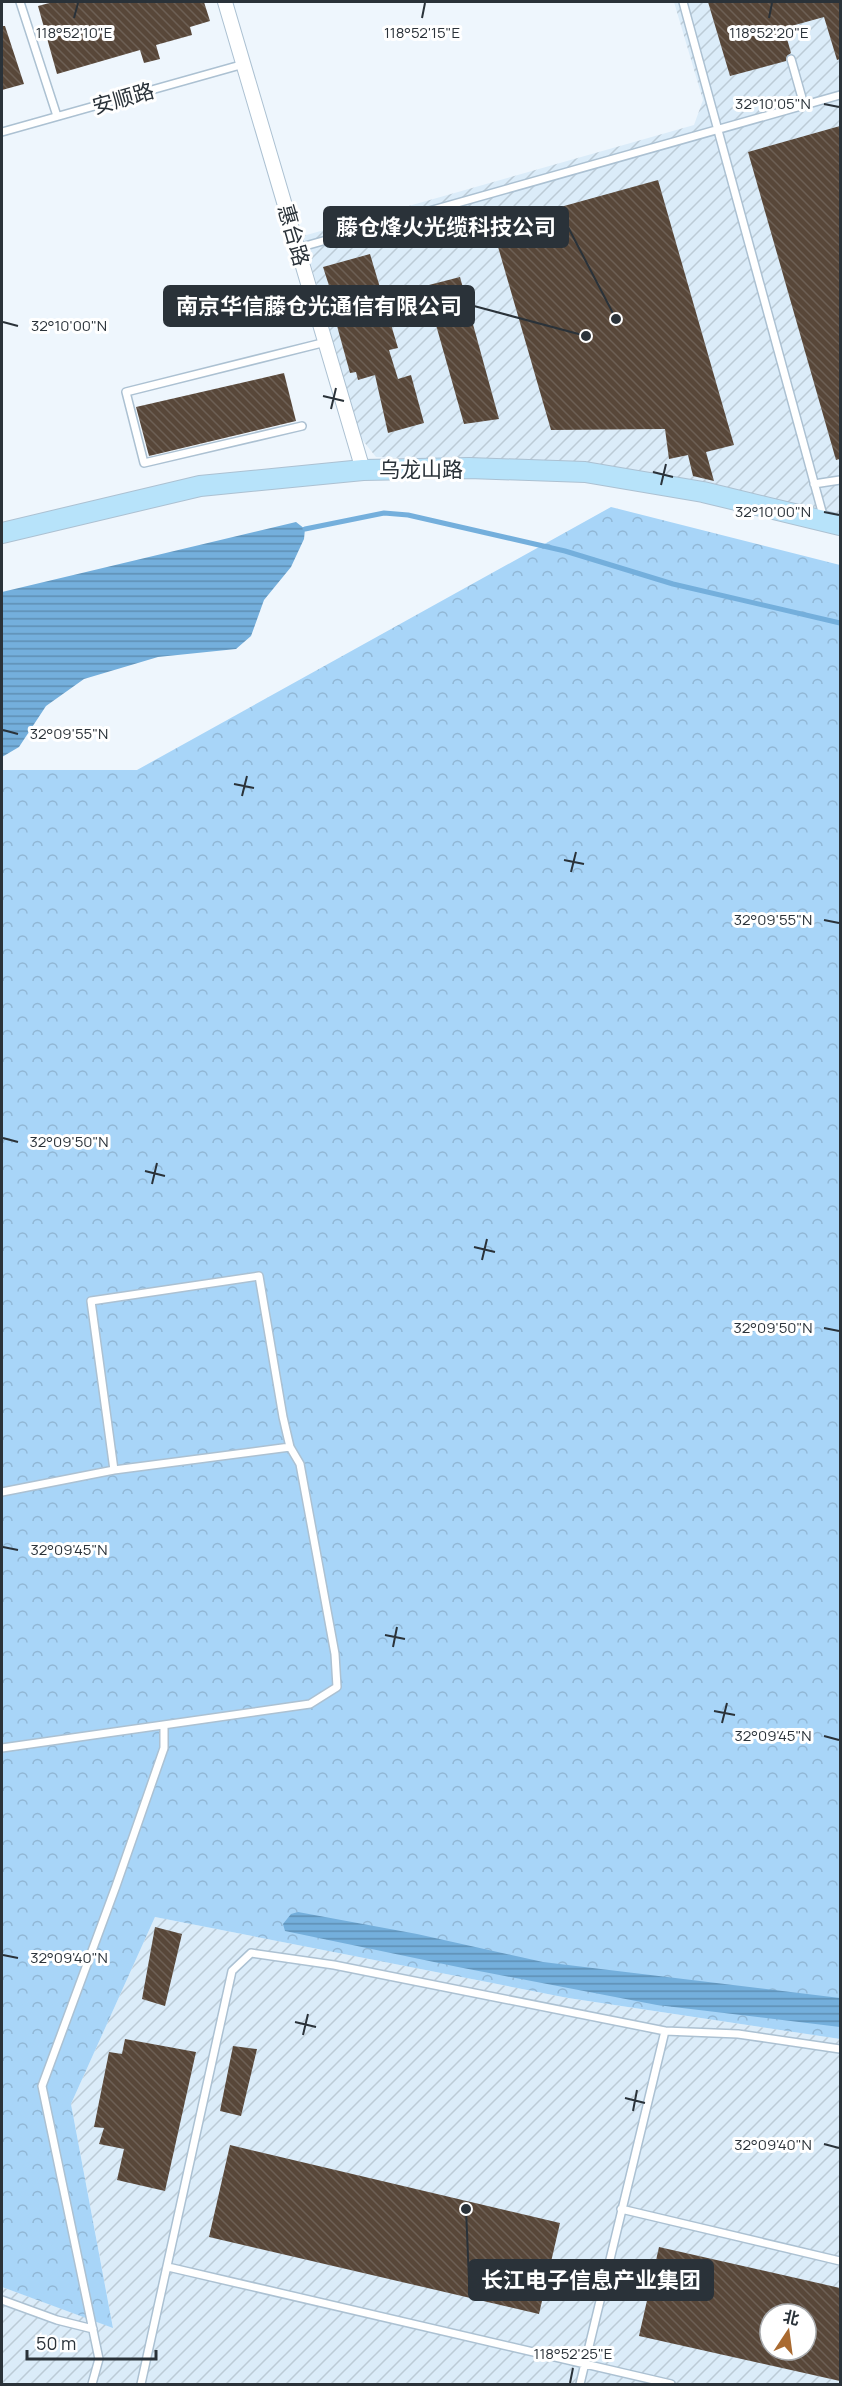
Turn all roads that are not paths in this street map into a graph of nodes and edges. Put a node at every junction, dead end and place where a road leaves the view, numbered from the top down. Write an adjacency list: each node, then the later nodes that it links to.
1 (20, 2): 8 (lane)
2 (225, 2): 5 (street, 惠台路)
3 (683, 2): 9 (lane)
4 (790, 59): 7 (lane)
5 (244, 64): 8 (lane, 安顺路); 11 (street, 惠台路)
6 (840, 95): 7 (lane)
7 (804, 105): 9 (lane)
8 (57, 116): 10 (lane, 安顺路)
9 (719, 129): 11 (lane); 16 (lane)
10 (2, 132)
11 (298, 248): 12 (street, 惠台路)
12 (326, 342): 13 (lane); 14 (street, 惠台路)
13 (302, 426)
14 (363, 470): 17 (street, 乌龙山路); 18 (street, 乌龙山路)
15 (840, 480): 16 (lane)
16 (814, 484): 17 (lane)
17 (832, 523)
18 (2, 533)
19 (291, 1447): 20 (lane); 20 (lane); 22 (lane)
20 (114, 1470): 21 (lane)
21 (2, 1492)
22 (164, 1725): 23 (lane); 30 (lane)
23 (2, 1748)
24 (665, 2031): 25 (lane); 26 (lane); 28 (lane)
25 (840, 2049)
26 (621, 2209): 27 (lane); 31 (lane)
27 (840, 2261)
28 (168, 2267): 31 (lane); 33 (lane)
29 (2, 2300): 30 (lane)
30 (93, 2329): 32 (lane)
31 (585, 2365): 34 (lane); 35 (lane)
32 (93, 2385)
33 (141, 2385)
34 (580, 2385)
35 (671, 2385)

